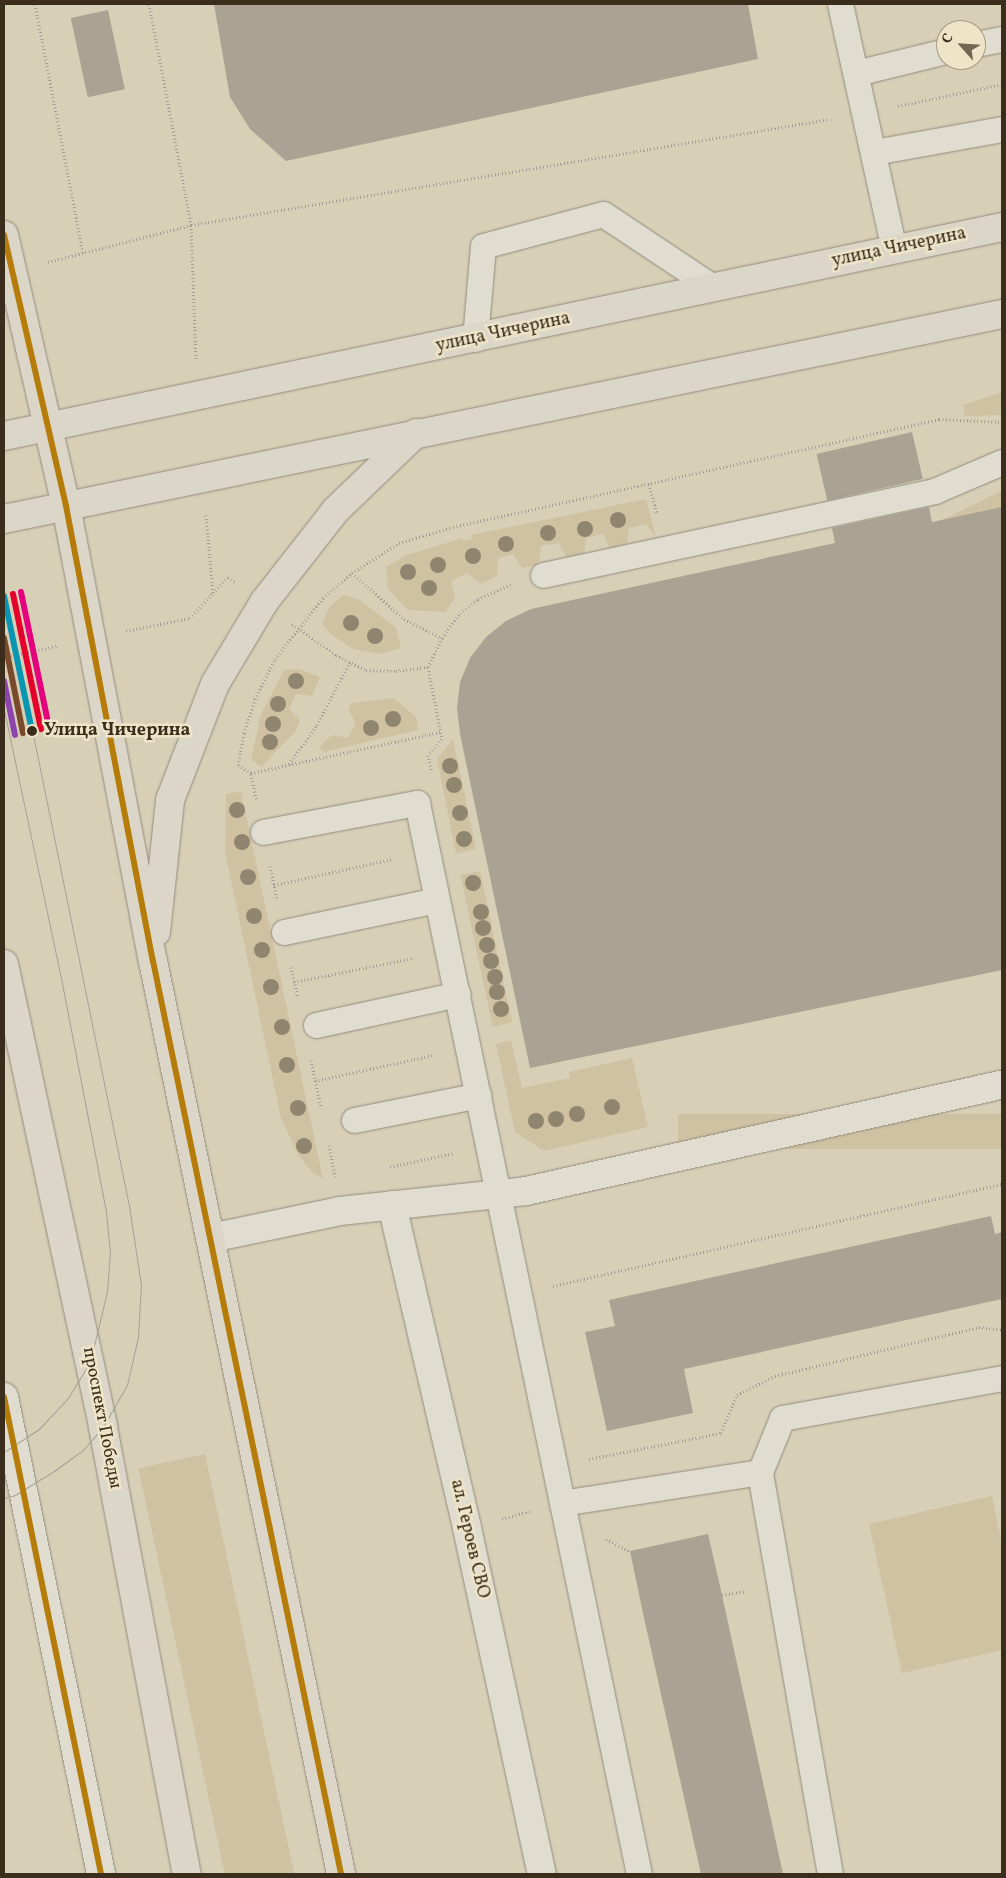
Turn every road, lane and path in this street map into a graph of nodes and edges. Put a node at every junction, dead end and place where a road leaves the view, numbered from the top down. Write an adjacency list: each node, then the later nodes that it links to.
1 (35, 4): 16 (path)
2 (149, 4): 12 (path)
3 (840, 4): 7 (lane)
4 (1002, 39): 5 (lane)
5 (986, 42)
6 (936, 53): 7 (lane)
7 (856, 73): 9 (lane)
8 (1002, 84): 9 (path)
9 (865, 113): 11 (lane); 12 (path)
10 (1002, 129): 11 (lane)
11 (874, 152): 15 (lane)
12 (191, 225): 16 (path); 21 (path)
13 (1002, 227): 15 (main road, улица Чичерина)
14 (4, 235): 17 (main road)
15 (894, 249): 18 (main road, улица Чичерина)
16 (83, 253): 17 (path)
17 (14, 278): 23 (main road)
18 (713, 287): 20 (main road, улица Чичерина); 20 (lane)
19 (1002, 314): 24 (main road)
20 (475, 339): 21 (main road, улица Чичерина)
21 (198, 395): 23 (main road, улица Чичерина)
22 (1002, 422): 28 (path)
23 (48, 427): 25 (main road, улица Чичерина); 29 (main road)
24 (416, 433): 27 (main road); 34 (main road)
25 (4, 436)
26 (1002, 462): 33 (lane)
27 (203, 477): 29 (main road); 34 (path)
28 (649, 484): 30 (path); 32 (path)
29 (66, 506): 31 (main road); 46 (main road)
30 (658, 518)
31 (4, 519)
32 (352, 573): 35 (path); 36 (path)
33 (542, 575): 36 (path)
34 (264, 602): 35 (path); 46 (main road)
35 (297, 627): 37 (path); 39 (path)
36 (442, 638): 37 (path)
37 (350, 662): 38 (path)
38 (289, 765)
39 (251, 773)
40 (263, 832): 41 (lane)
41 (427, 851): 42 (path); 43 (lane)
42 (274, 885)
43 (437, 900): 44 (lane); 45 (lane)
44 (284, 932)
45 (449, 950): 48 (path); 49 (lane)
46 (153, 961): 63 (main road)
47 (4, 964): 75 (main road, проспект Победы)
48 (294, 982)
49 (458, 994): 50 (lane); 51 (lane)
50 (316, 1025)
51 (470, 1048): 52 (path); 54 (lane)
52 (315, 1081)
53 (1002, 1084): 61 (street)
54 (479, 1095): 55 (lane); 56 (lane)
55 (354, 1120)
56 (490, 1146): 57 (path); 61 (lane)
57 (384, 1168)
58 (346, 1176): 59 (path)
59 (336, 1178)
60 (1002, 1184): 64 (path)
61 (499, 1193): 62 (street); 70 (lane)
62 (392, 1205): 63 (street); 71 (street, ал. Героев СВО)
63 (211, 1238): 76 (main road)
64 (548, 1289)
65 (1002, 1330): 68 (path)
66 (1002, 1378): 69 (lane)
67 (4, 1397): 74 (street)
68 (585, 1460)
69 (760, 1472): 70 (lane); 79 (lane)
70 (562, 1503): 71 (path); 78 (lane)
71 (467, 1528): 77 (street, ал. Героев СВО)
72 (602, 1537): 73 (path)
73 (630, 1552)
74 (101, 1874)
75 (187, 1874)
76 (341, 1874)
77 (542, 1874)
78 (639, 1874)
79 (830, 1874)

